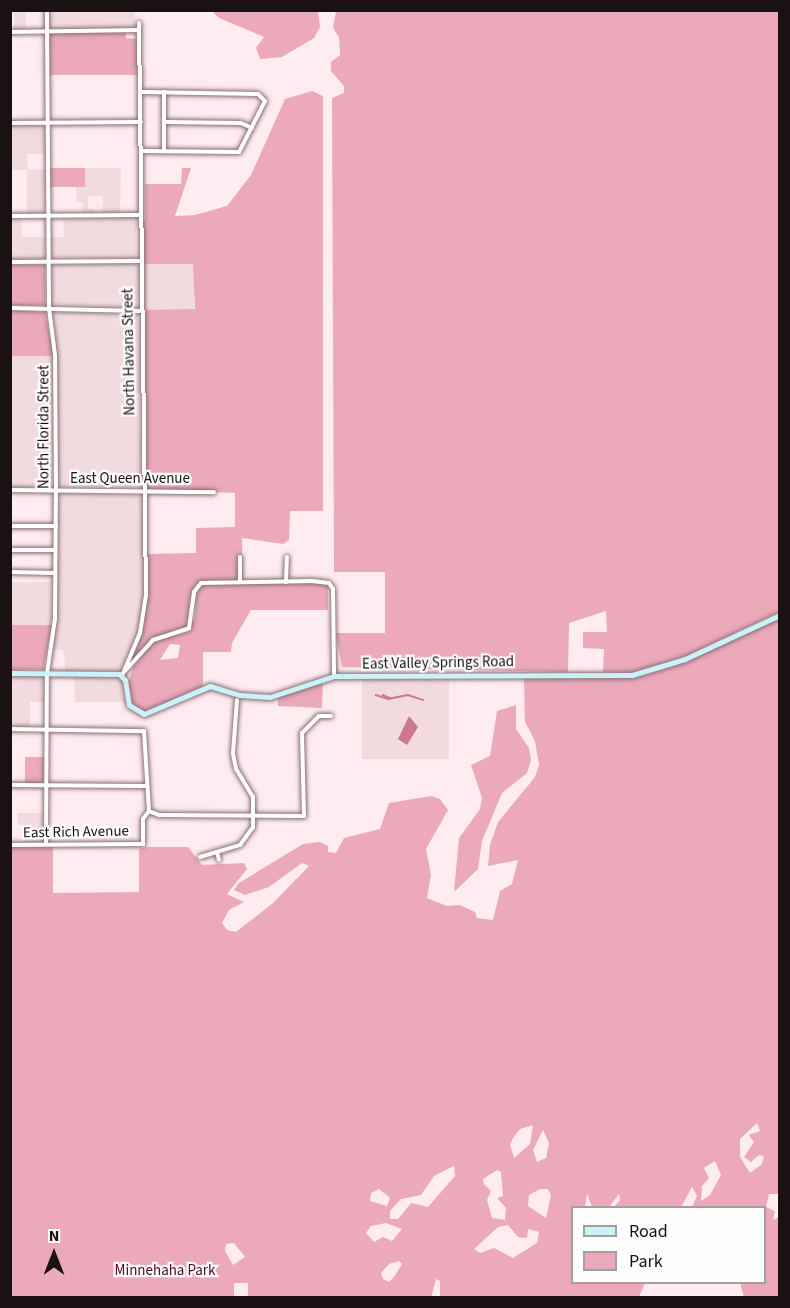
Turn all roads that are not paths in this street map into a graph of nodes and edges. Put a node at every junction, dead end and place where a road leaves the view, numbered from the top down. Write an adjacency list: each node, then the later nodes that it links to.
1 (47, 10): 3 (street, North Florida Street)
2 (139, 23): 4 (street, North Havana Street)
3 (48, 30): 4 (street); 5 (street); 8 (street, North Florida Street)
4 (139, 30): 6 (street, North Havana Street)
5 (10, 32)
6 (141, 92): 7 (street); 9 (street, North Havana Street)
7 (164, 92): 10 (street); 12 (street)
8 (47, 122): 9 (street); 11 (street); 17 (street, North Florida Street)
9 (141, 122): 13 (street, North Havana Street)
10 (164, 122): 12 (street); 14 (street)
11 (10, 123)
12 (252, 128): 14 (street)
13 (141, 151): 14 (street); 15 (street, North Havana Street)
14 (164, 151)
15 (140, 215): 17 (street); 18 (street, North Havana Street)
16 (10, 216): 17 (street)
17 (48, 216): 20 (street, North Florida Street)
18 (139, 261): 20 (street); 23 (street, North Havana Street)
19 (10, 262): 20 (street)
20 (49, 262): 22 (street, North Florida Street)
21 (10, 308): 22 (street)
22 (49, 308): 23 (street); 25 (street, North Florida Street)
23 (140, 310): 26 (street, North Havana Street)
24 (10, 490): 25 (street, East Queen Avenue)
25 (56, 491): 26 (street, East Queen Avenue); 29 (street, North Florida Street)
26 (143, 492): 27 (street, East Queen Avenue); 41 (street, North Havana Street)
27 (214, 492)
28 (10, 526): 29 (street)
29 (56, 526): 31 (street, North Florida Street)
30 (10, 550): 31 (street)
31 (55, 550): 35 (street, North Florida Street)
32 (240, 557): 36 (street)
33 (287, 557): 37 (street)
34 (10, 572): 35 (street)
35 (55, 573): 40 (street, North Florida Street)
36 (240, 582): 37 (street); 41 (street)
37 (286, 582): 42 (street)
38 (780, 615): 42 (street, East Valley Springs Road)
39 (10, 673): 40 (street)
40 (47, 673): 41 (street); 46 (street, North Florida Street)
41 (124, 673): 42 (street, East Valley Springs Road)
42 (333, 676)
43 (237, 700): 51 (street)
44 (331, 716): 51 (street)
45 (10, 729): 46 (street)
46 (46, 730): 48 (street, North Florida Street); 49 (street)
47 (10, 785): 48 (street)
48 (46, 785): 49 (street); 52 (street, North Florida Street)
49 (145, 786): 50 (street)
50 (148, 811): 51 (street); 52 (street, East Rich Avenue)
51 (254, 815): 54 (street)
52 (46, 843): 53 (street, East Rich Avenue)
53 (10, 845)
54 (217, 852): 55 (street); 56 (street)
55 (200, 857)
56 (219, 860)

